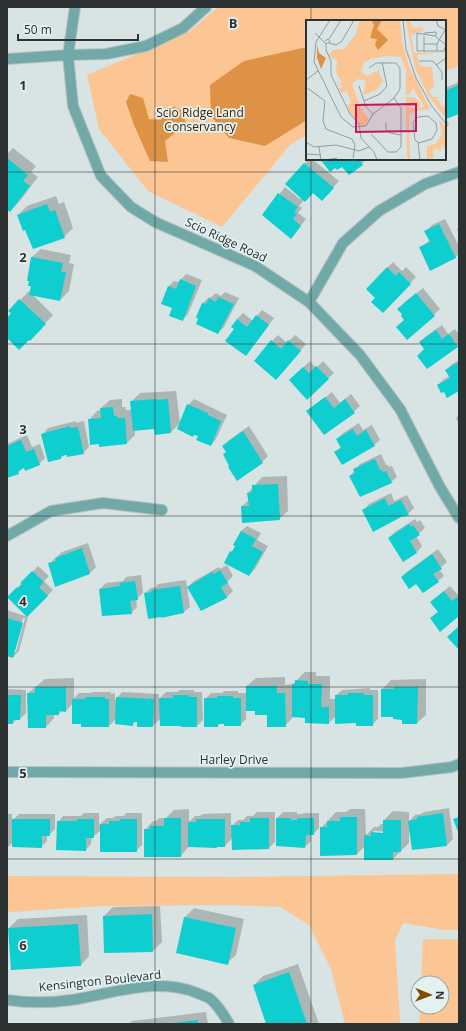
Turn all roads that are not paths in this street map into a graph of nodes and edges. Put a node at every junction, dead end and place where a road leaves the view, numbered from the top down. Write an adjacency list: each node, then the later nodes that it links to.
1 (75, 7): 3 (street, Scio Ridge Road)
2 (206, 7): 3 (street)
3 (68, 55): 4 (street); 6 (street, Scio Ridge Road)
4 (7, 59)
5 (459, 172): 6 (street)
6 (309, 302): 8 (street, Scio Ridge Road)
7 (162, 510): 9 (street)
8 (459, 518)
9 (7, 536)
10 (459, 764): 11 (street, Harley Drive)
11 (7, 772)
12 (7, 1000): 13 (street, Kensington Boulevard)
13 (229, 1024)

